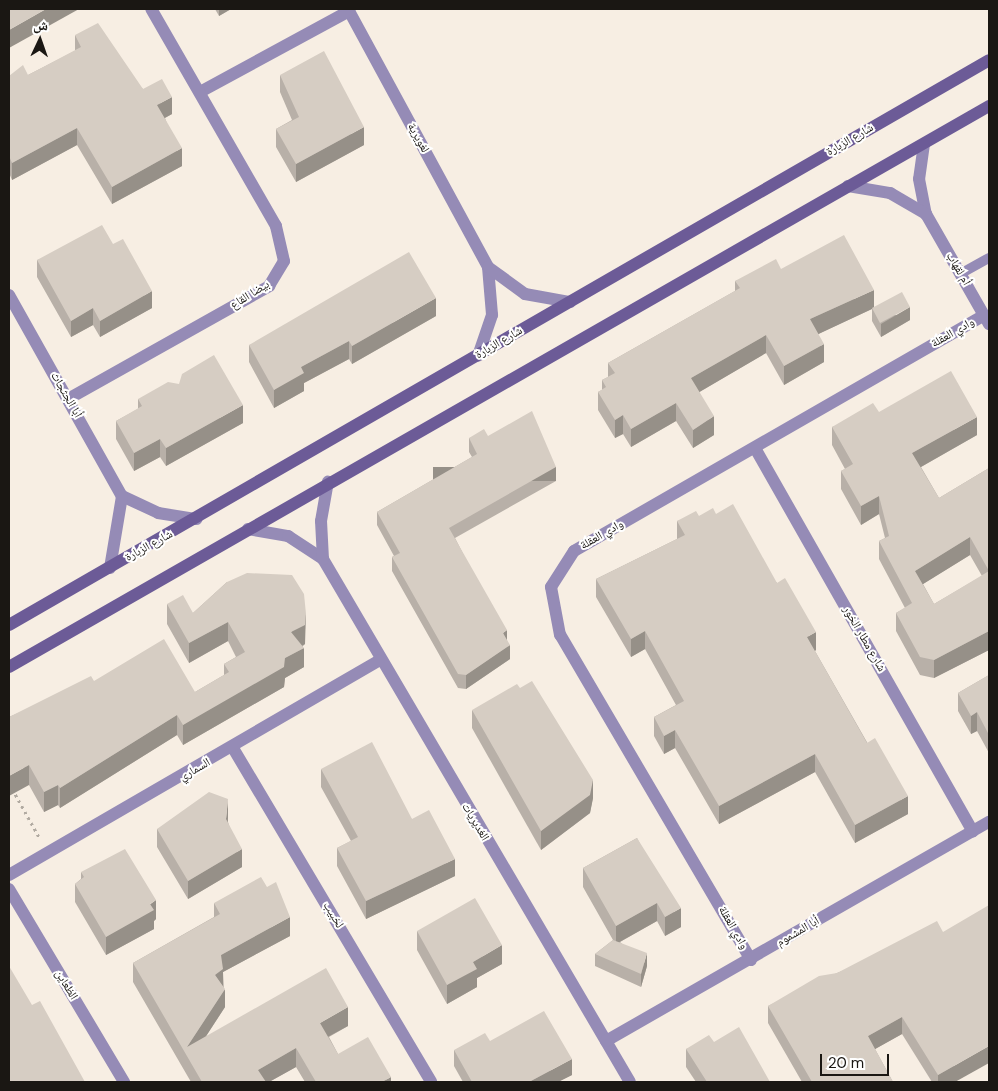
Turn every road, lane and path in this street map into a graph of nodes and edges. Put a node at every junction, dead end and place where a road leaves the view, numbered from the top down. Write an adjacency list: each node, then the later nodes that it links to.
1 (151, 9): 4 (street, بيضا القاع)
2 (349, 10): 4 (street); 10 (street, لغويرية)
3 (989, 60): 13 (street, شارع الزبارة)
4 (200, 92): 16 (street, بيضا القاع)
5 (989, 106): 6 (street)
6 (924, 144): 7 (street); 8 (street, أم لقهاب)
7 (848, 186): 8 (street); 18 (street)
8 (926, 214): 11 (street, أم لقهاب)
9 (989, 258): 11 (lane)
10 (488, 267): 13 (street, لغويرية); 15 (street, لغويرية)
11 (960, 274): 14 (street, أم لقهاب)
12 (9, 295): 16 (street, أبا الجثجاث)
13 (570, 302): 15 (street, شارع الزبارة)
14 (987, 320): 17 (street, وادي العقلة)
15 (478, 356): 20 (street, شارع الزبارة)
16 (68, 399): 19 (street, أبا الجثجاث)
17 (755, 448): 30 (street, شارع مطار الخور); 34 (street, وادي العقلة)
18 (328, 482): 21 (street); 22 (street, الغديريات)
19 (122, 496): 20 (street); 23 (street)
20 (197, 519): 23 (street, شارع الزبارة)
21 (248, 529): 22 (street, الغديريات); 26 (street)
22 (323, 559): 25 (street, الغديريات)
23 (110, 568): 24 (street, شارع الزبارة)
24 (9, 625)
25 (378, 660): 27 (street, السماري); 35 (street, الغديريات)
26 (9, 667)
27 (233, 748): 31 (street, السماري); 37 (street, لخبيب)
28 (9, 783): 31 (path)
29 (989, 822): 30 (street, أبا المشموم)
30 (973, 831): 34 (street, أبا المشموم)
31 (48, 853): 32 (street, السماري)
32 (9, 875)
33 (9, 889): 36 (street, الظعاين)
34 (751, 960): 35 (street, أبا المشموم)
35 (606, 1040): 38 (street, الغديريات)
36 (124, 1082)
37 (431, 1082)
38 (630, 1082)

